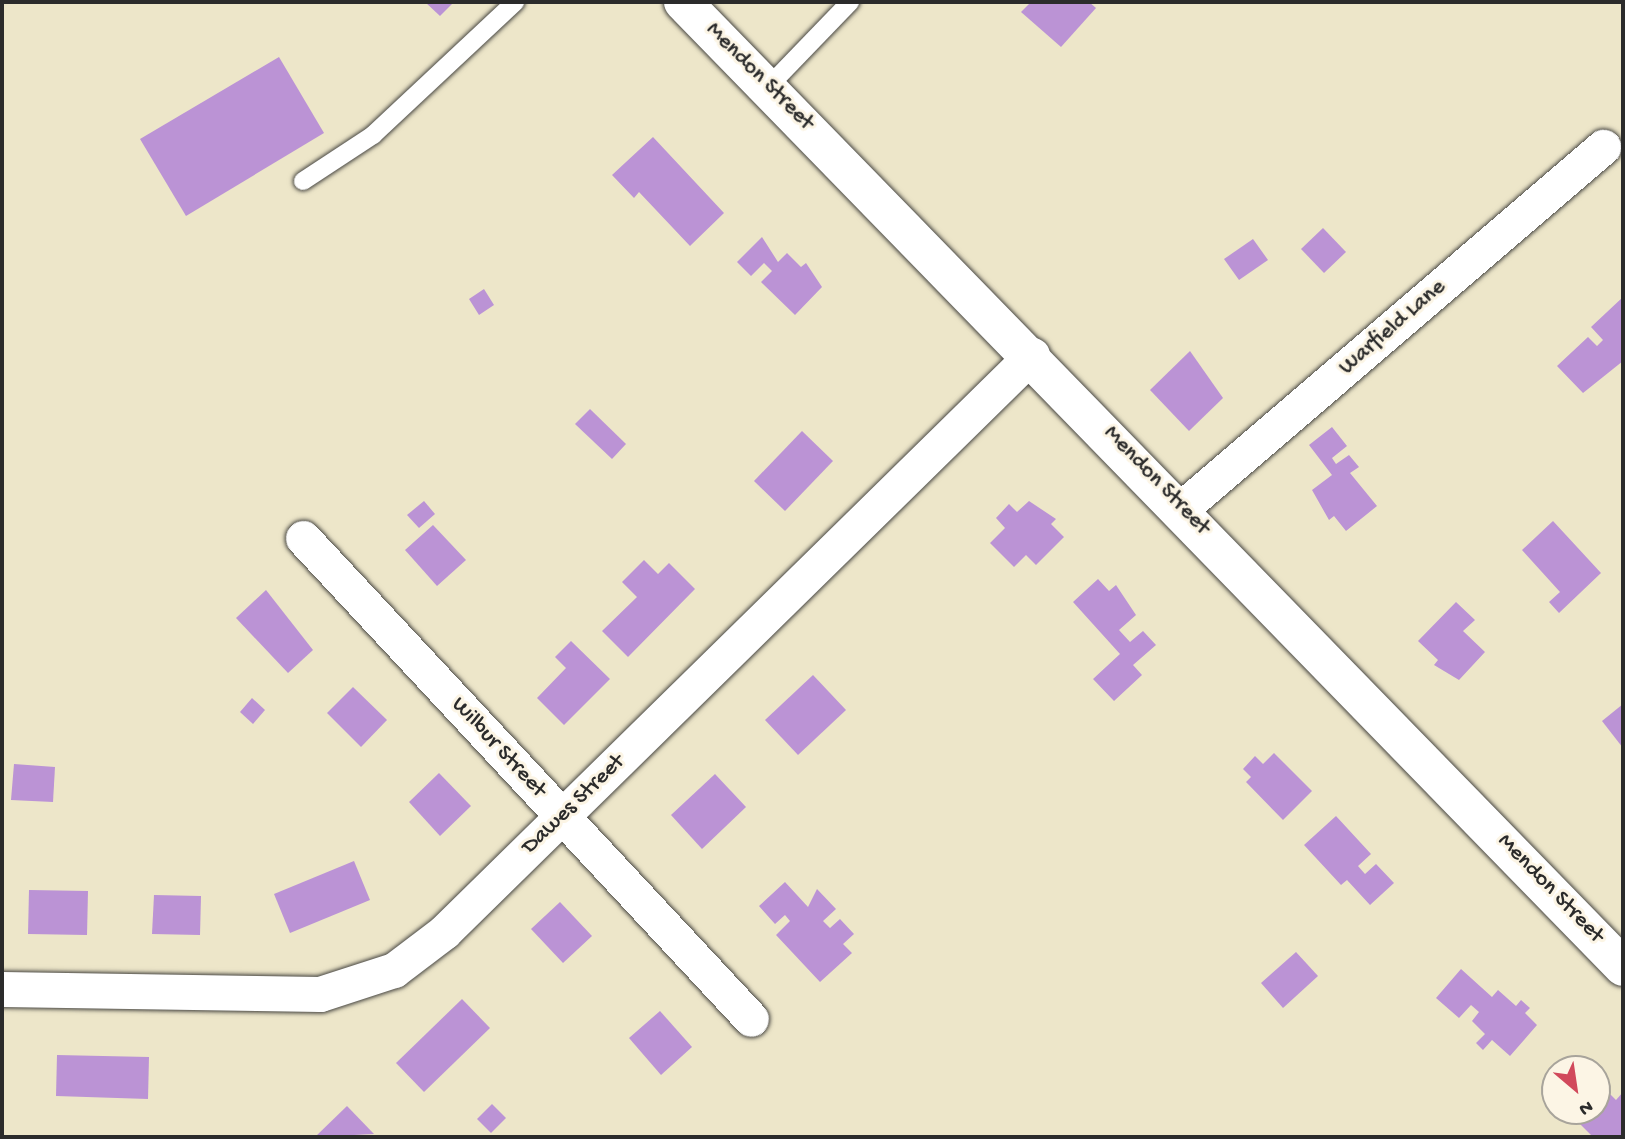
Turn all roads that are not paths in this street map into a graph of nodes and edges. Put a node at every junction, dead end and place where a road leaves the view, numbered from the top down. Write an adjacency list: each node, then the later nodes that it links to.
1 (515, 2): 6 (lane)
2 (683, 2): 4 (street, Mendon Street)
3 (850, 2): 4 (lane)
4 (769, 86): 7 (street, Mendon Street)
5 (1603, 147): 8 (street, Warfield Lane)
6 (303, 181)
7 (1032, 355): 8 (street, Mendon Street); 10 (street, Dawes Street)
8 (1182, 508): 11 (street, Mendon Street)
9 (303, 538): 10 (street, Wilbur Street)
10 (562, 817): 12 (street, Dawes Street); 13 (street, Wilbur Street)
11 (1623, 967)
12 (2, 989)
13 (751, 1019)

